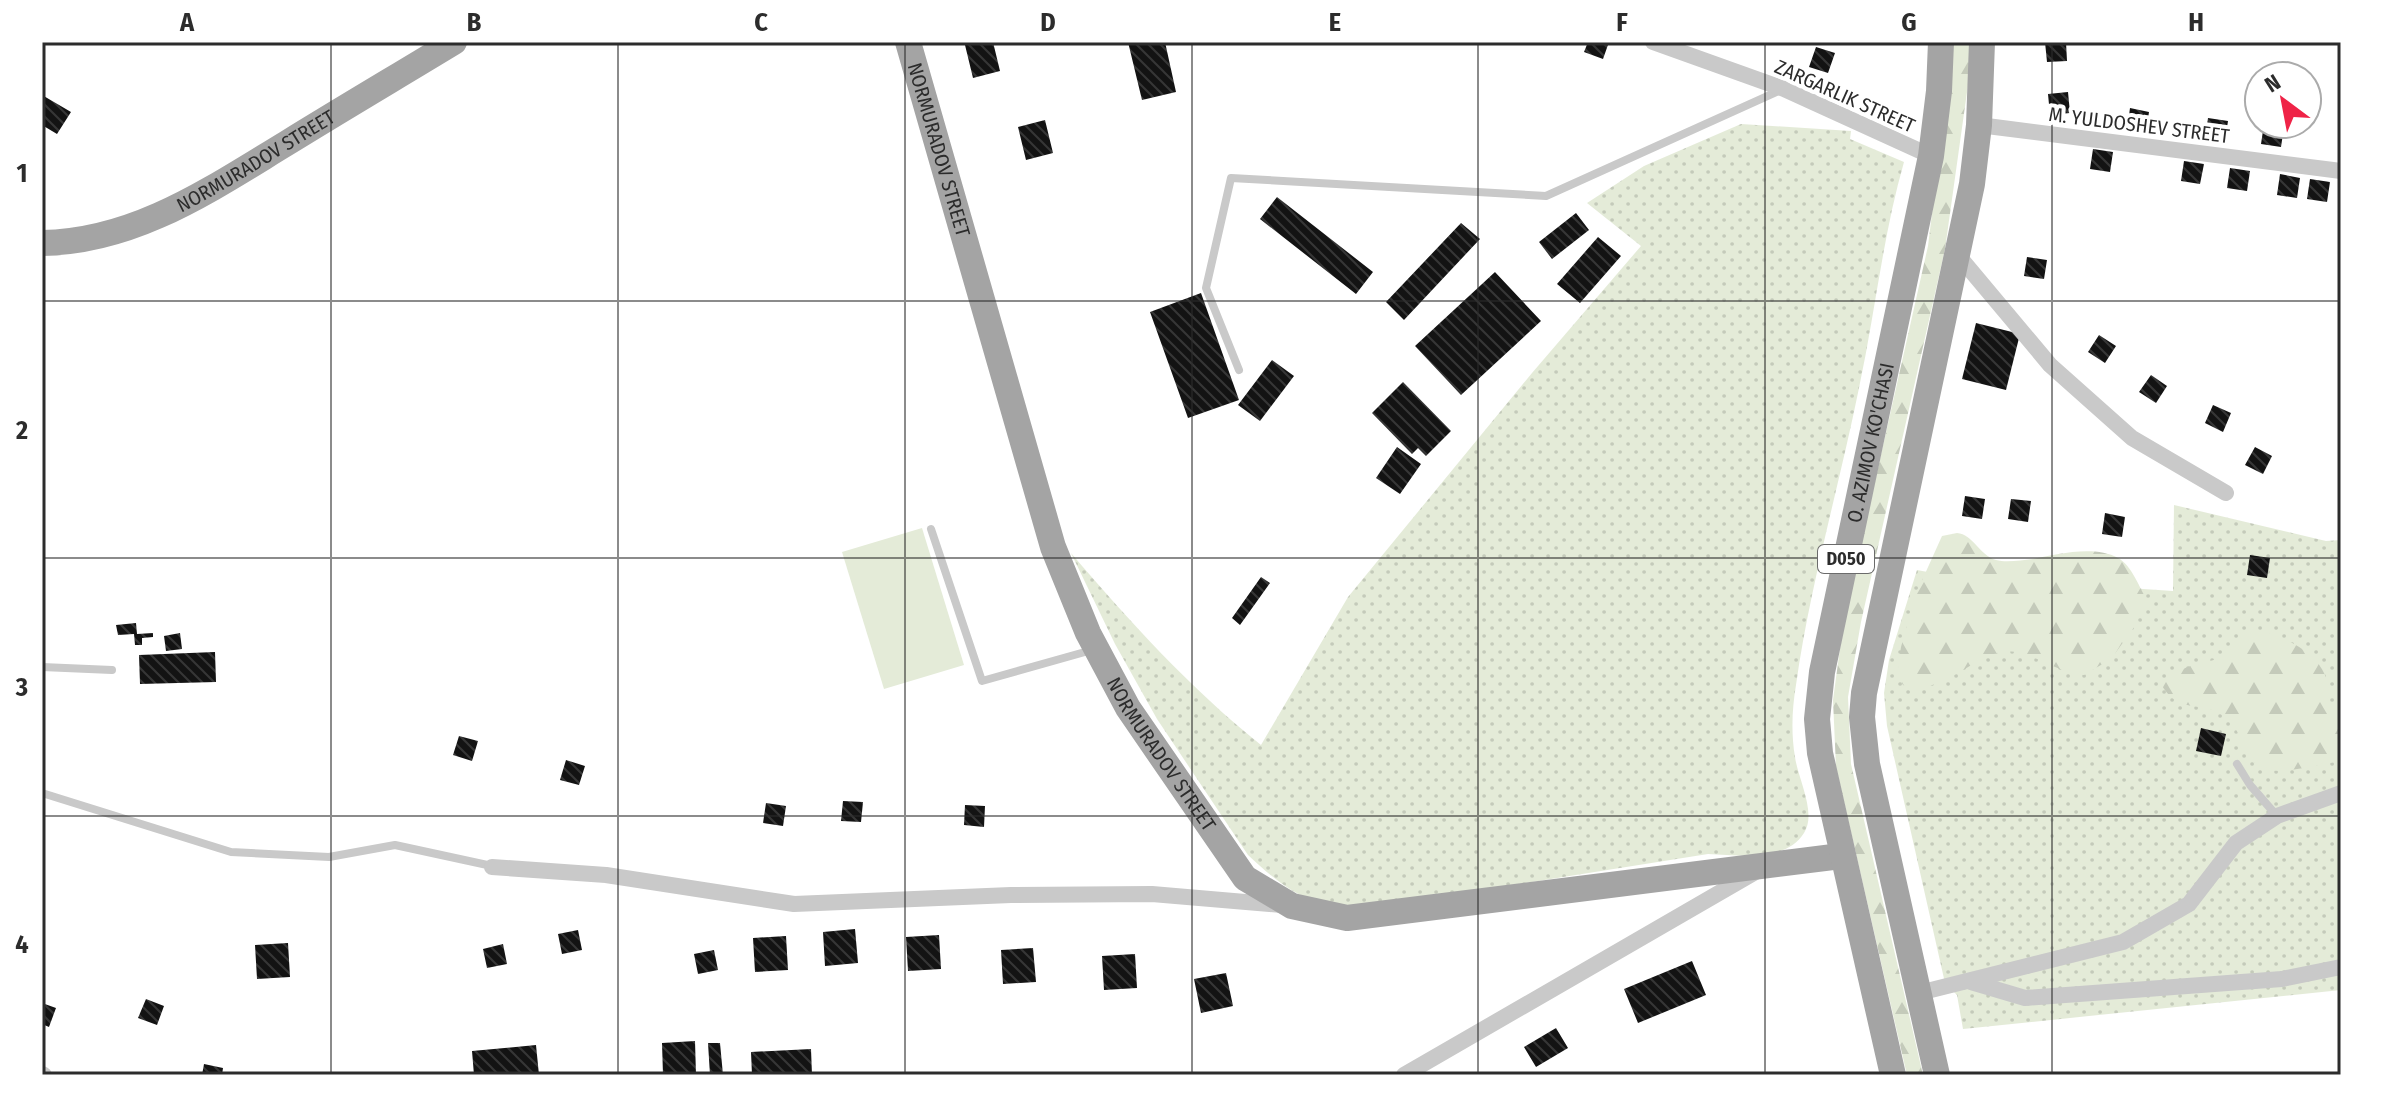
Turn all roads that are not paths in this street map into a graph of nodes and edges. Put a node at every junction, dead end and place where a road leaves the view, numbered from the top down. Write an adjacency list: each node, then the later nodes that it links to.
1 (454, 42): 10 (main road, NORMURADOV STREET)
2 (908, 42): 15 (main road, NORMURADOV STREET)
3 (1653, 42): 6 (street, ZARGARLIK STREET)
4 (1941, 42): 8 (main road, O. AZIMOV KO'CHASI / D050)
5 (1982, 42): 7 (main road, D050)
6 (1784, 89): 8 (street, ZARGARLIK STREET); 12 (lane)
7 (1979, 125): 9 (street, M. YULDOSHEV STREET); 11 (main road, D050)
8 (1931, 156): 22 (main road, O. AZIMOV KO'CHASI / D050)
9 (2341, 171)
10 (42, 243)
11 (1957, 254): 13 (street); 28 (main road, D050)
12 (1239, 370)
13 (2226, 493)
14 (931, 529): 15 (lane)
15 (1096, 648): 25 (main road, NORMURADOV STREET)
16 (42, 667): 17 (lane)
17 (112, 670)
18 (2237, 764): 21 (lane)
19 (42, 793): 24 (lane)
20 (2341, 793): 21 (street)
21 (2277, 816): 27 (street)
22 (1841, 856): 23 (main road, NORMURADOV STREET); 30 (main road, O. AZIMOV KO'CHASI / D050)
23 (1769, 864): 25 (main road, NORMURADOV STREET); 29 (street)
24 (492, 867): 25 (street)
25 (1292, 906)
26 (2341, 967): 27 (street)
27 (1969, 982): 28 (street)
28 (1919, 993): 31 (main road, D050)
29 (1404, 1075)
30 (1893, 1075)
31 (1937, 1075)

